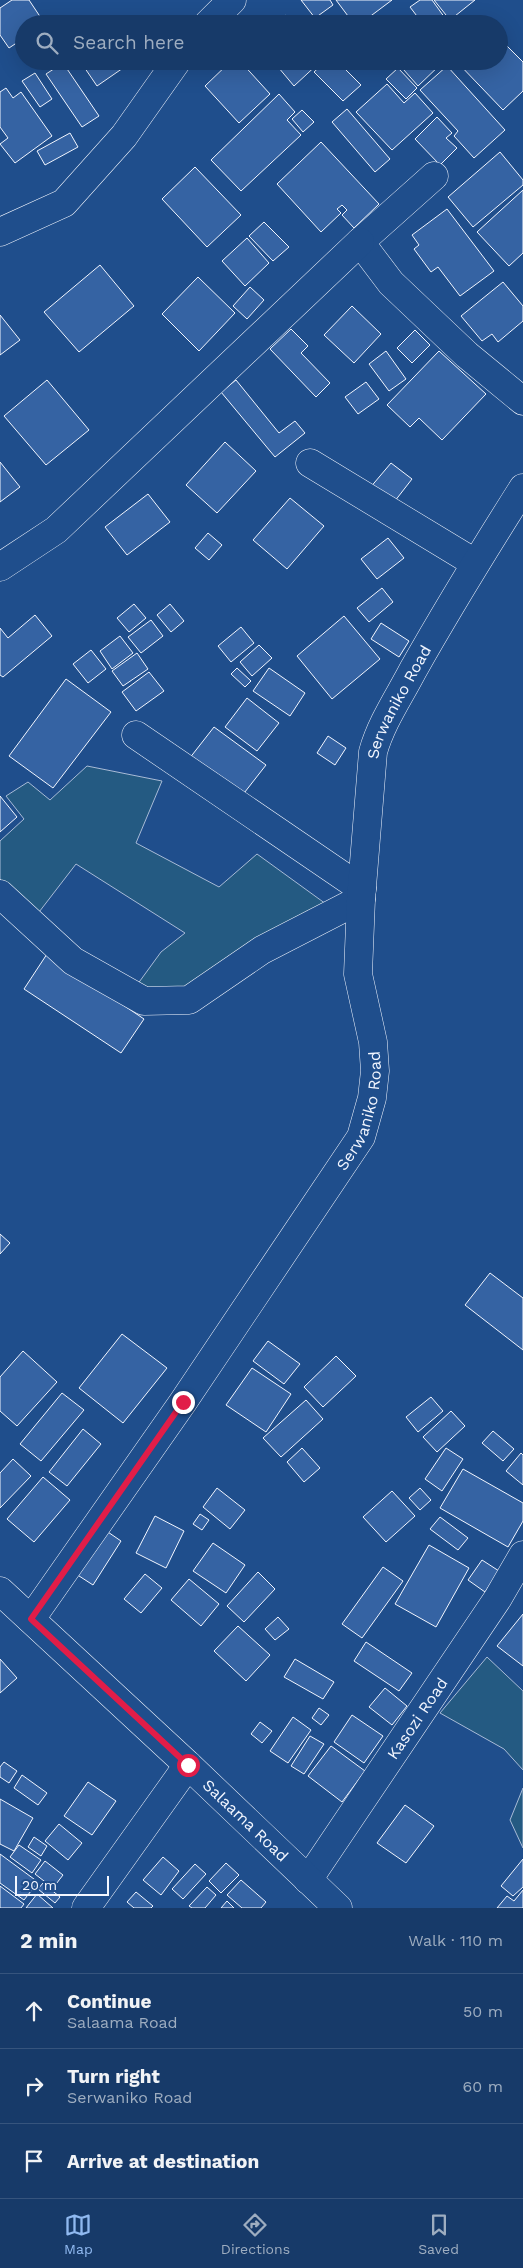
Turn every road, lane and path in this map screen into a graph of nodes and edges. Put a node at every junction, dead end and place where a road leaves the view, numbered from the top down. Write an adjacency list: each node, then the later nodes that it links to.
1 (232, 0): 2 (street)
2 (217, 15)
3 (170, 70): 5 (street)
4 (434, 176): 6 (street)
5 (0, 232)
6 (360, 242): 7 (street); 11 (street)
7 (523, 401)
8 (310, 463): 10 (street)
9 (523, 488): 10 (street, Serwaniko Road)
10 (475, 563): 14 (street, Serwaniko Road)
11 (0, 567)
12 (136, 735): 14 (street)
13 (0, 894): 14 (street)
14 (362, 894): 18 (street, Serwaniko Road)
15 (523, 1555): 17 (street, Kasozi Road)
16 (0, 1591): 18 (street, Salaama Road)
17 (513, 1594): 20 (street, Kasozi Road)
18 (31, 1619): 19 (street, Salaama Road)
19 (188, 1765): 20 (street, Salaama Road); 21 (street)
20 (308, 1880): 22 (street, Salaama Road)
21 (86, 1908)
22 (338, 1908)

